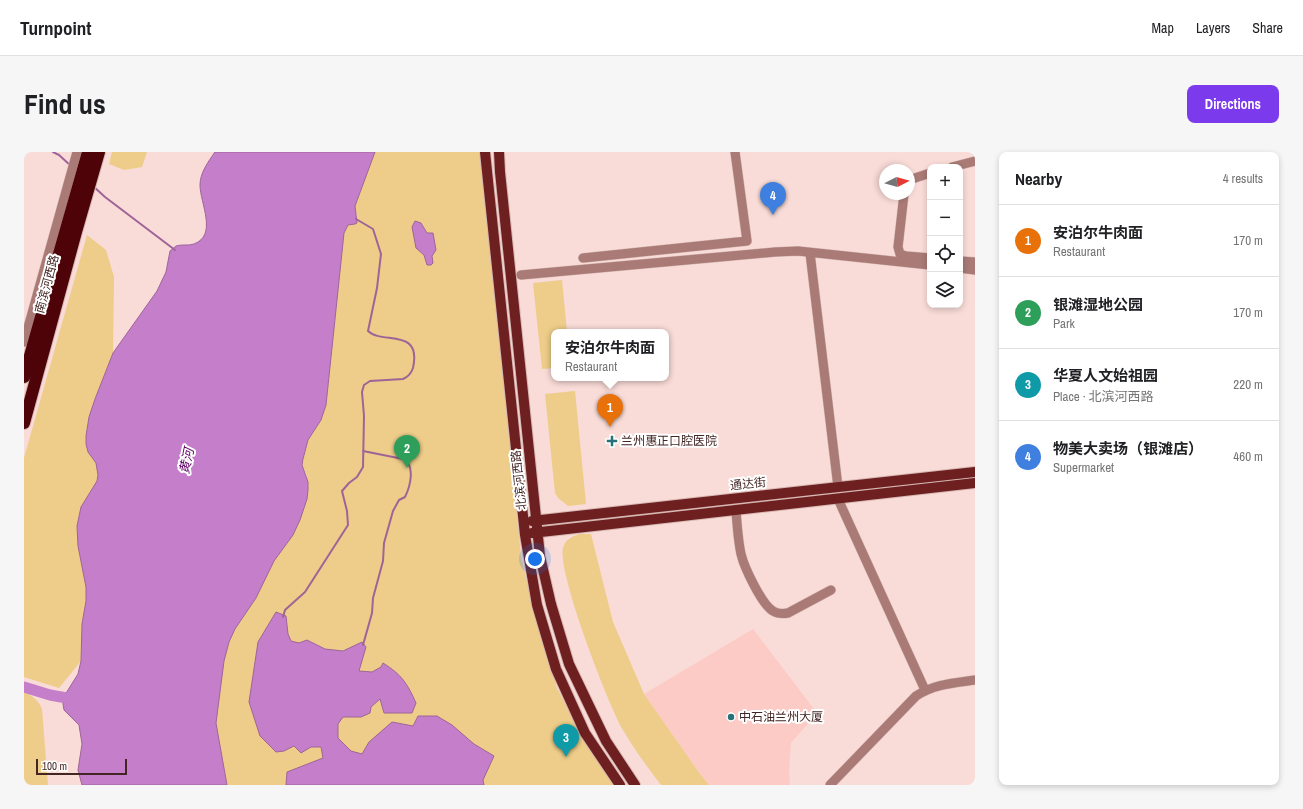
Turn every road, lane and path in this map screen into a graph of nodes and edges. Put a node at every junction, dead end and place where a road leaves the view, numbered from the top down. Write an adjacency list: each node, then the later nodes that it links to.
1 (77, 152): 11 (street, 南滨河西路)
2 (485, 152): 30 (main road, 北滨河西路)
3 (499, 152): 29 (main road, 北滨河西路)
4 (735, 152): 13 (street)
5 (95, 153): 11 (highway, 南滨河西路)
6 (975, 161): 7 (street)
7 (963, 164)
8 (927, 174): 9 (street)
9 (915, 178)
10 (903, 200): 14 (street)
11 (66, 228): 21 (street, 南滨河西路); 22 (highway, 南滨河西路); 23 (highway, 南滨河西路)
12 (810, 253): 17 (street); 20 (street); 26 (street)
13 (583, 258)
14 (927, 258)
15 (963, 261): 16 (street)
16 (975, 262)
17 (927, 265)
18 (963, 268): 19 (street)
19 (975, 270)
20 (521, 275)
21 (24, 342)
22 (24, 377)
23 (24, 423)
24 (975, 472): 26 (main road, 通达街)
25 (975, 483): 27 (main road, 通达街)
26 (838, 487): 29 (main road, 通达街)
27 (838, 499): 28 (main road, 通达街); 35 (street)
28 (736, 510): 31 (main road, 通达街); 33 (street)
29 (537, 520): 30 (main road, 通达街); 31 (main road, 北滨河西路)
30 (523, 522): 32 (main road, 北滨河西路)
31 (538, 532): 32 (main road, 通达街); 37 (main road, 北滨河西路)
32 (524, 535): 36 (main road, 北滨河西路)
33 (831, 590)
34 (975, 680): 35 (street)
35 (925, 690): 38 (street)
36 (620, 785)
37 (636, 785)
38 (830, 785)

